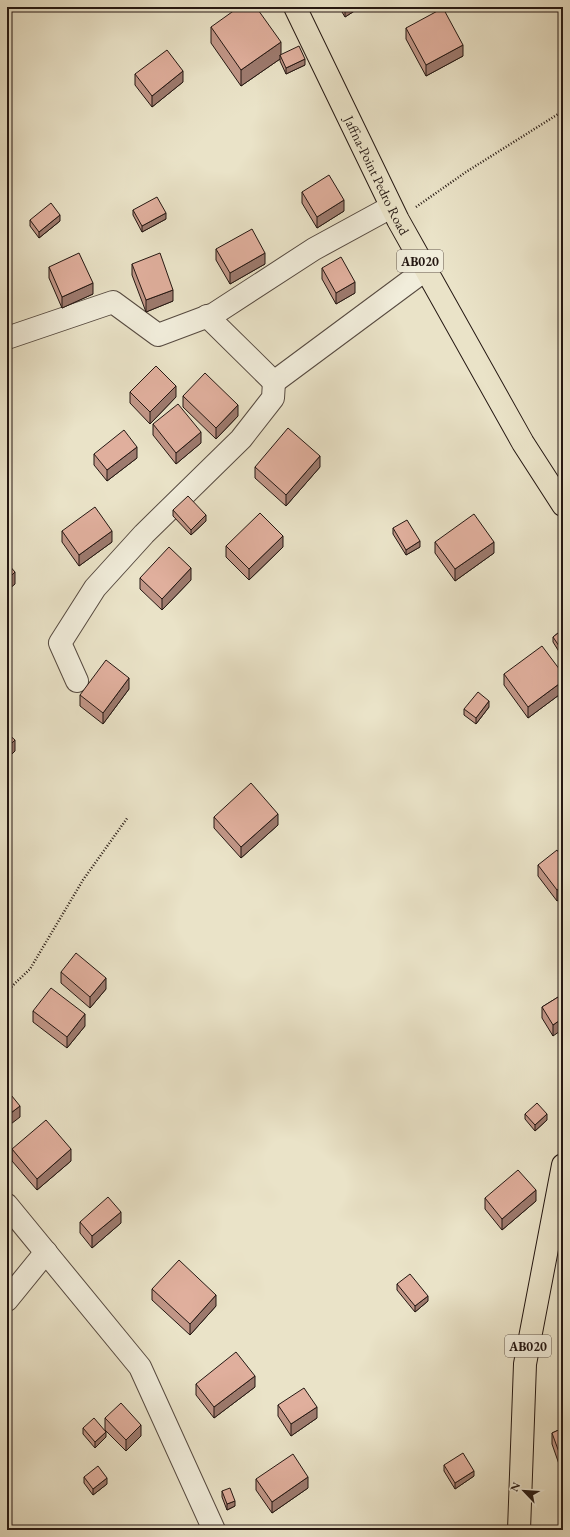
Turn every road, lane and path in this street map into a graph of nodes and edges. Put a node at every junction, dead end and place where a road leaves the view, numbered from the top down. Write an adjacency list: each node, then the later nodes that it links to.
1 (294, 7): 3 (main road, Jaffna-Point Pedro Road / AB020)
2 (563, 111): 3 (path)
3 (394, 213): 4 (main road, Jaffna-Point Pedro Road / AB020); 5 (street)
4 (425, 270): 7 (street); 8 (main road, Jaffna-Point Pedro Road / AB020)
5 (208, 316): 6 (street); 7 (street)
6 (7, 338)
7 (274, 382): 9 (street)
8 (563, 505)
9 (77, 681)
10 (128, 817): 11 (path)
11 (7, 991)
12 (563, 1164): 17 (main road, AB020)
13 (7, 1206): 14 (street)
14 (46, 1252): 15 (street); 16 (street)
15 (7, 1300)
16 (214, 1530)
17 (519, 1530)

